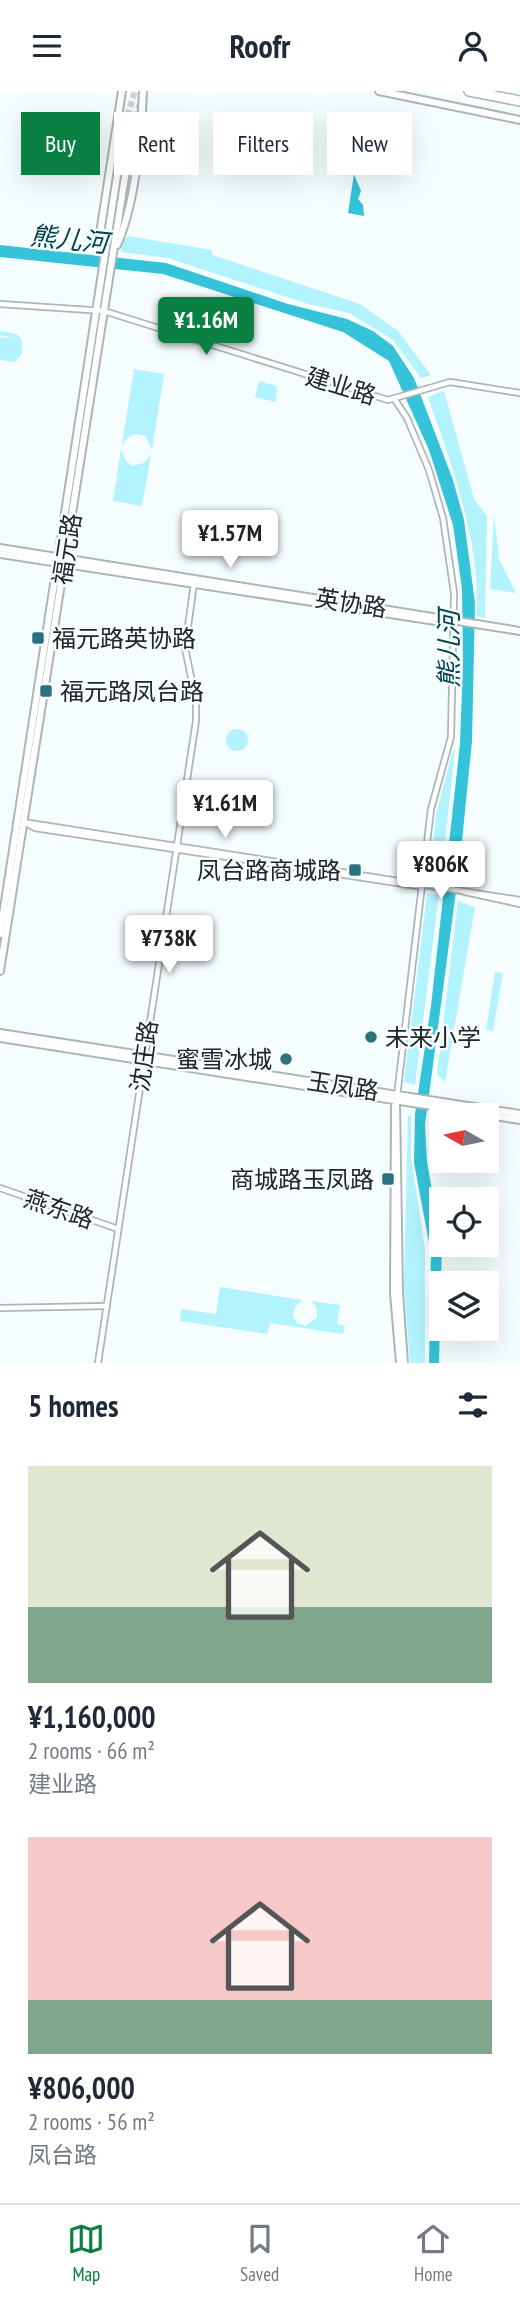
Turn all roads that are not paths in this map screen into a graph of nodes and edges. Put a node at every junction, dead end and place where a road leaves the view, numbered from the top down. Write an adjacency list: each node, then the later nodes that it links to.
1 (122, 91): 9 (street)
2 (143, 91): 10 (street)
3 (379, 91): 6 (street)
4 (469, 91): 5 (highway)
5 (520, 101)
6 (520, 120)
7 (117, 175): 9 (street, 福元路)
8 (125, 175): 10 (street, 福元路)
9 (105, 252): 11 (street, 福元路)
10 (113, 254): 11 (street, 福元路)
11 (106, 270): 13 (street, 福元路); 14 (street, 福元路)
12 (0, 304): 13 (street, 建业路)
13 (96, 309): 14 (street, 建业路); 18 (street, 福元路)
14 (104, 310): 16 (street, 建业路); 19 (street, 福元路)
15 (520, 393): 16 (street, 建业路)
16 (395, 400): 21 (street)
17 (0, 551): 18 (street, 英协路)
18 (57, 560): 19 (street, 英协路); 27 (street, 福元路)
19 (65, 561): 20 (street, 英协路); 21 (street, 英协路); 23 (street, 福元路)
20 (194, 583): 21 (street, 英协路); 24 (street, 沈庄路)
21 (456, 621): 22 (street, 英协路); 25 (street)
22 (520, 631)
23 (23, 822): 24 (street); 28 (street, 福元路)
24 (176, 847): 25 (street); 31 (street, 沈庄路)
25 (421, 886): 26 (street); 32 (street)
26 (520, 902)
27 (0, 934)
28 (0, 971)
29 (0, 1033): 31 (street, 玉凤路)
30 (0, 1038): 31 (street, 玉凤路)
31 (144, 1058): 32 (street, 玉凤路); 39 (street, 沈庄路)
32 (396, 1098): 33 (street, 玉凤路); 43 (street)
33 (430, 1103)
34 (499, 1112): 35 (street, 玉凤路)
35 (520, 1114)
36 (499, 1116): 37 (street, 玉凤路)
37 (520, 1120)
38 (0, 1188): 39 (street, 燕东路)
39 (118, 1229): 40 (street, 沈庄路)
40 (107, 1306): 41 (street); 42 (street, 沈庄路)
41 (0, 1308)
42 (98, 1363)
43 (402, 1363)

